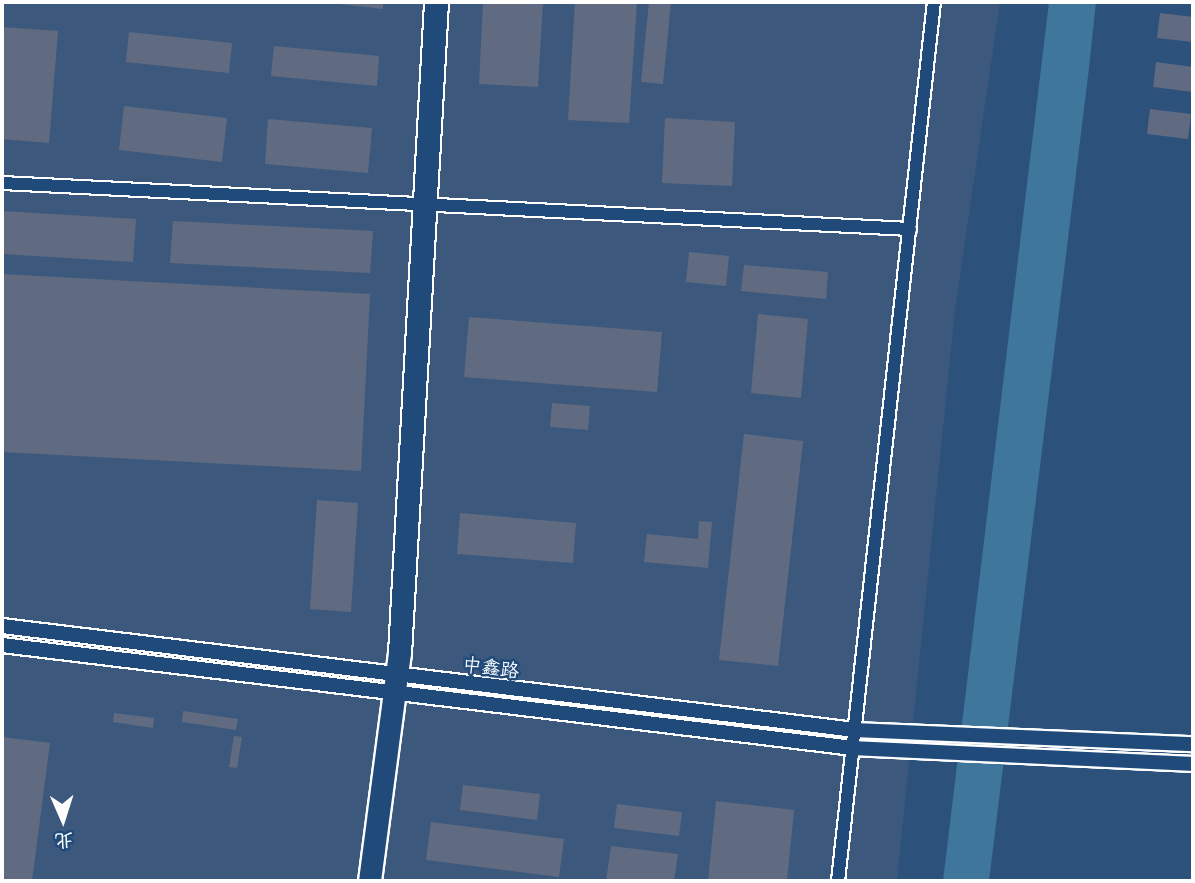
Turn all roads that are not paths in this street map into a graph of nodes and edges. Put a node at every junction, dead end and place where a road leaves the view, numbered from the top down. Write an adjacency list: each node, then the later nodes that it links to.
1 (431, 2): 5 (street)
2 (442, 2): 5 (street)
3 (934, 2): 6 (street)
4 (2, 183): 5 (street)
5 (425, 206): 6 (street); 9 (street)
6 (910, 229): 11 (street)
7 (2, 626): 9 (main road, 中鑫路)
8 (2, 645): 10 (main road, 中鑫路)
9 (398, 675): 10 (street); 11 (main road, 中鑫路)
10 (396, 693): 13 (main road, 中鑫路); 15 (street); 16 (street)
11 (855, 730): 12 (main road, 中鑫路); 13 (street)
12 (1193, 744)
13 (853, 748): 14 (main road, 中鑫路); 17 (street)
14 (1193, 764)
15 (365, 881)
16 (375, 881)
17 (838, 881)

